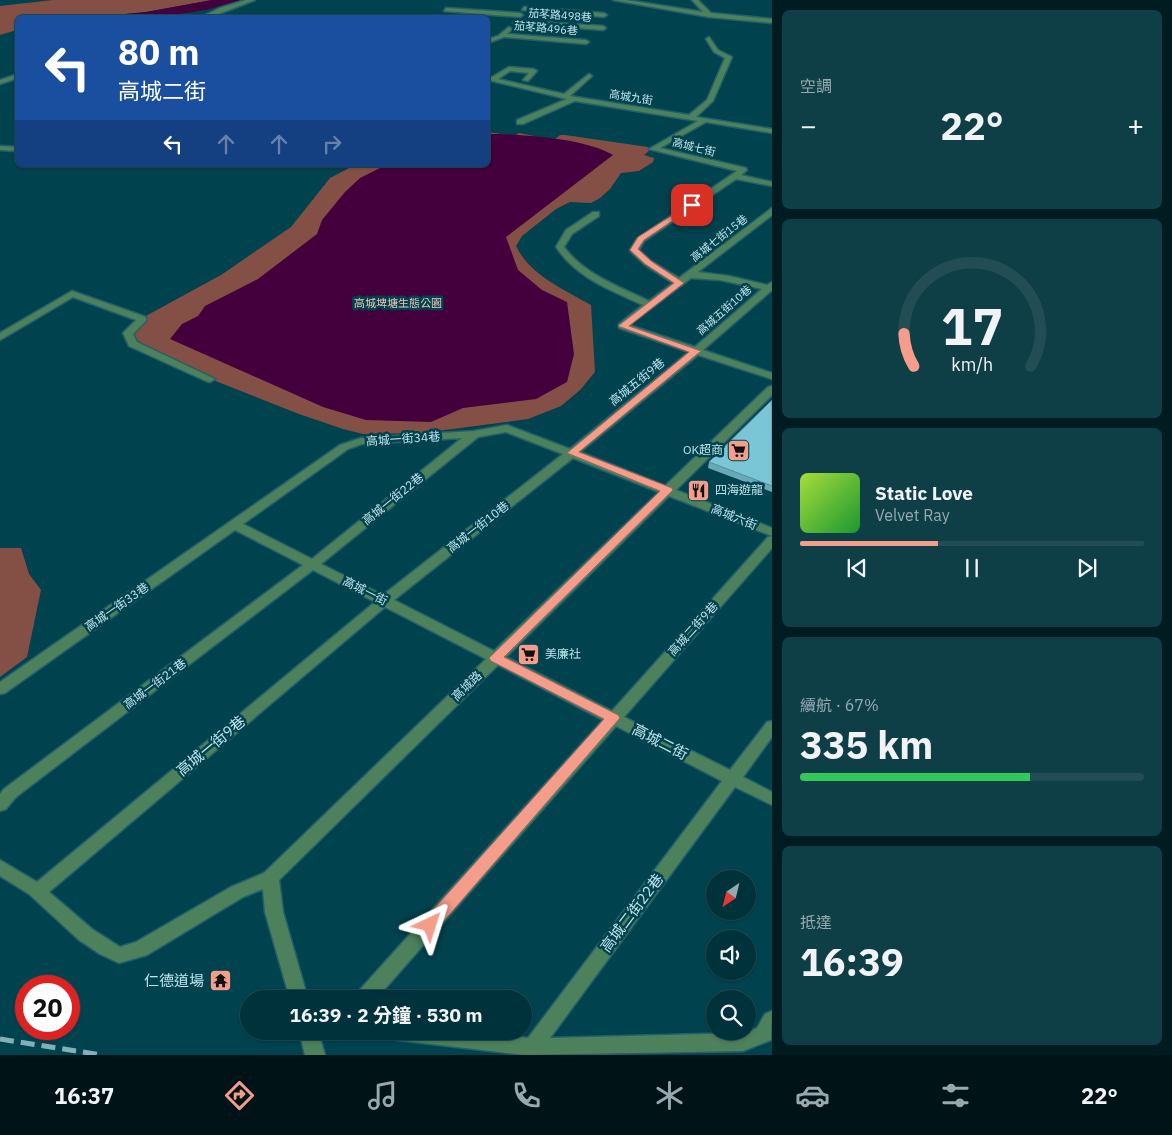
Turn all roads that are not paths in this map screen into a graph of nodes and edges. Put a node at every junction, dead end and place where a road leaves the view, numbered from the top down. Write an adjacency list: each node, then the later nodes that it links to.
1 (252, 0): 7 (street)
2 (532, 0): 5 (street)
3 (616, 0): 9 (street)
4 (695, 0): 9 (street)
5 (524, 9): 8 (street); 10 (street)
6 (446, 10): 8 (street)
7 (209, 15)
8 (520, 15): 12 (street)
9 (710, 15): 11 (street)
10 (604, 16)
11 (772, 21)
12 (515, 22): 13 (street, 茄苳路498巷); 14 (street)
13 (604, 28)
14 (503, 35): 16 (street); 17 (street, 茄苳路496巷)
15 (709, 39): 25 (street)
16 (490, 40)
17 (586, 42)
18 (589, 76): 23 (street)
19 (15, 77): 22 (street)
20 (490, 79): 21 (street); 23 (street, 高城九街)
21 (526, 80)
22 (0, 82)
23 (565, 98): 24 (street, 高城九街)
24 (574, 99): 25 (street, 高城九街); 28 (street)
25 (691, 117): 27 (street, 高城九街)
26 (744, 118): 29 (street)
27 (707, 120): 30 (street, 高城九街); 33 (street, 高城七街)
28 (520, 122)
29 (772, 124)
30 (772, 131)
31 (0, 148): 32 (street)
32 (15, 149)
33 (735, 176): 34 (street); 38 (street)
34 (772, 184)
35 (772, 211): 37 (street, 高城七街15巷)
36 (596, 214): 40 (street)
37 (690, 275): 38 (street, 高城七街15巷); 39 (street)
38 (680, 283): 40 (street, 高城七街15巷)
39 (770, 287): 44 (street, 高城五街10巷)
40 (651, 304): 44 (street, 高城七街15巷)
41 (0, 324): 42 (street)
42 (14, 328): 43 (street); 46 (street)
43 (0, 337)
44 (696, 351): 45 (street); 50 (street, 高城五街9巷)
45 (772, 376)
46 (210, 379)
47 (772, 389): 51 (street, 高城路)
48 (507, 428): 49 (street, 高城一街34巷); 50 (street, 高城六街)
49 (474, 434): 52 (street, 高城一街34巷); 55 (street, 高城一街22巷)
50 (572, 453): 51 (street, 高城六街); 56 (street, 高城一街10巷)
51 (668, 490): 53 (street, 高城六街); 57 (street, 高城路)
52 (235, 525): 55 (street, 高城一街); 58 (street, 高城一街33巷)
53 (772, 532)
54 (772, 540): 59 (street, 高城二街9巷)
55 (312, 565): 56 (street, 高城一街); 63 (street, 高城一街21巷)
56 (384, 601): 57 (street, 高城一街); 66 (street, 高城一街9巷)
57 (496, 658): 59 (street, 高城二街); 65 (street, 高城路)
58 (0, 689)
59 (613, 718): 61 (street, 高城二街); 68 (street, 高城二街9巷)
60 (772, 726): 61 (street, 高城二街22巷)
61 (732, 779): 62 (street, 高城二街); 72 (street, 高城二街22巷)
62 (772, 799)
63 (0, 805)
64 (0, 867): 66 (street)
65 (270, 878): 66 (street, 高城路); 67 (street)
66 (38, 891)
67 (296, 990)
68 (372, 990)
69 (772, 1020): 72 (street)
70 (313, 1040): 73 (street)
71 (473, 1040): 72 (street)
72 (532, 1047)
73 (315, 1055)

